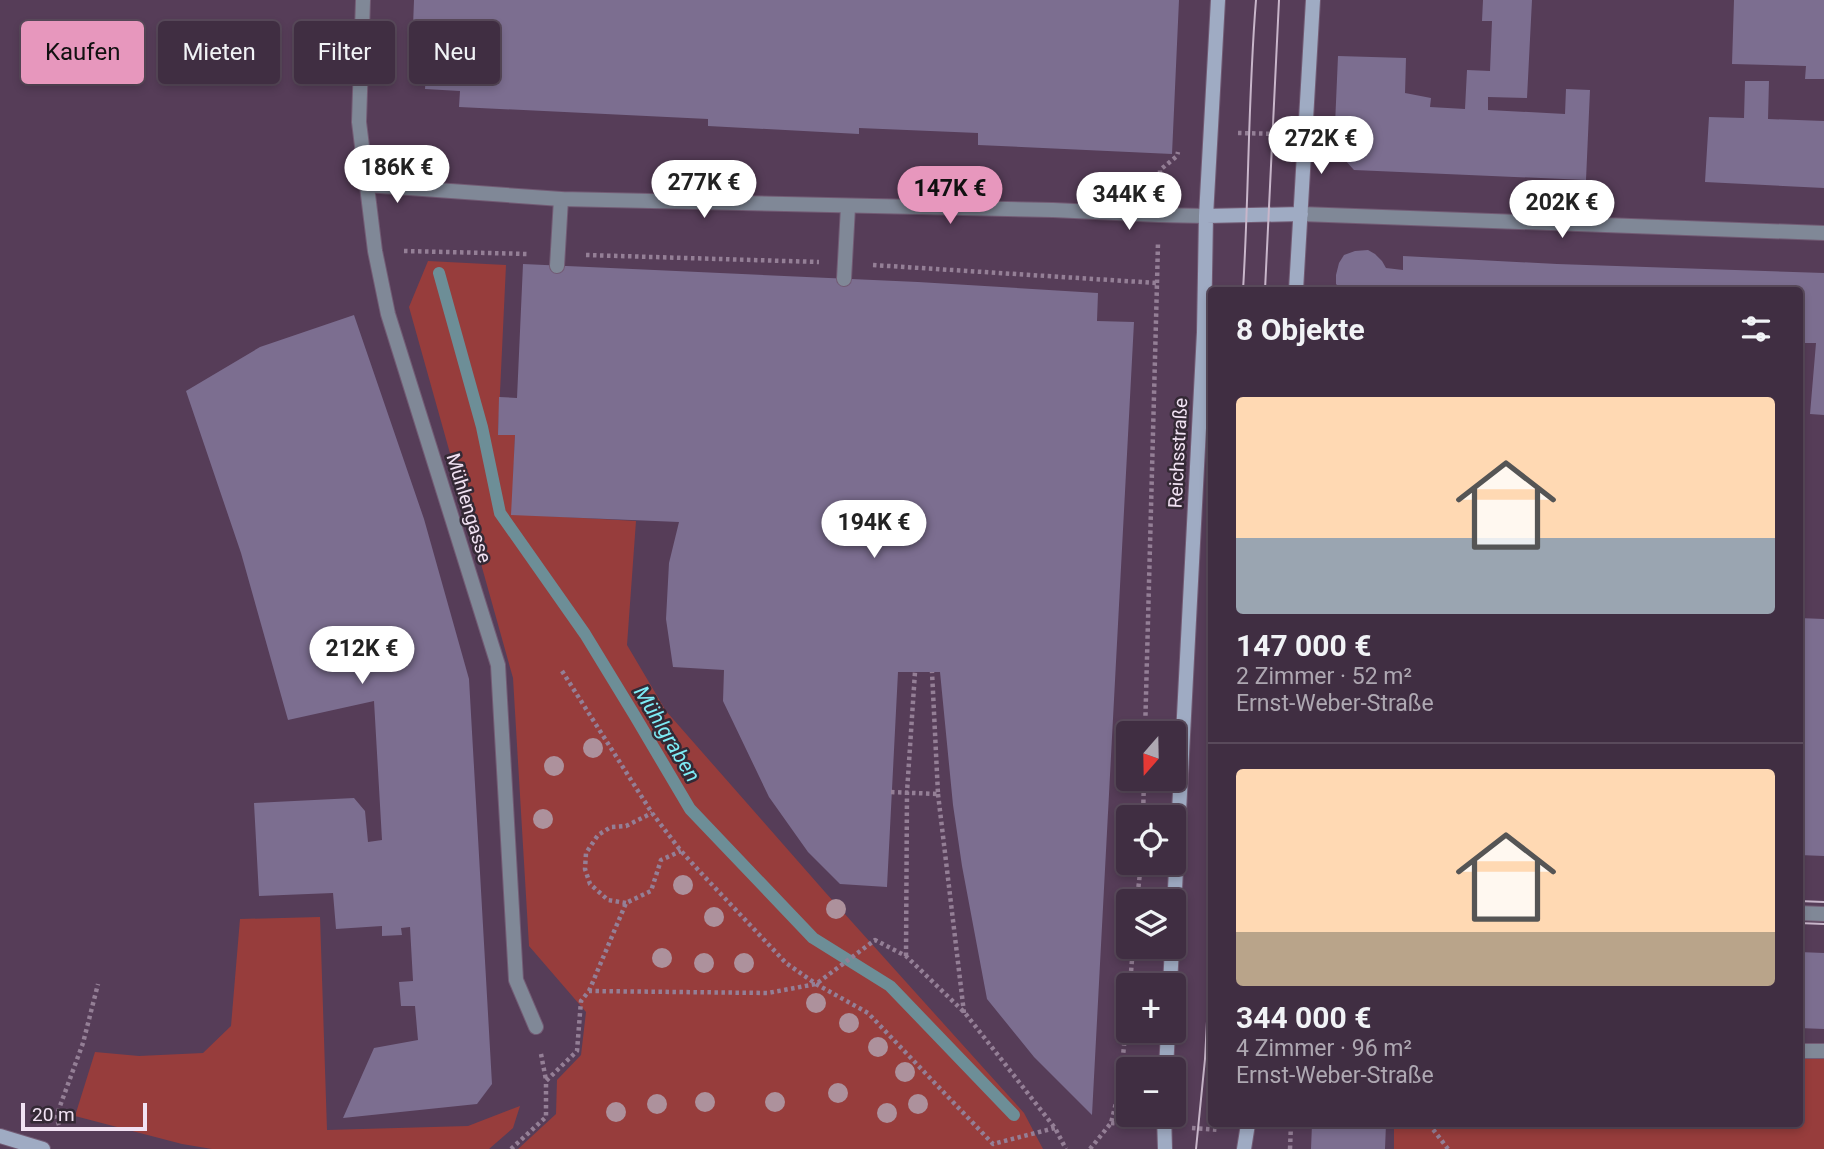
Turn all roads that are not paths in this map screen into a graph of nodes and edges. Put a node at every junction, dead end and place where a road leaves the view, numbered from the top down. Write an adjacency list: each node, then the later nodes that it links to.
1 (363, 0): 4 (street, Mühlengasse)
2 (1218, 0): 8 (main road, Reichsstraße)
3 (1313, 0): 7 (main road)
4 (367, 185): 5 (street); 16 (street, Mühlengasse)
5 (561, 199): 6 (street); 10 (street)
6 (849, 207): 8 (street); 11 (street)
7 (1301, 214): 8 (main road); 9 (street); 12 (main road)
8 (1206, 215): 13 (main road, Reichsstraße)
9 (1824, 233)
10 (557, 260)
11 (844, 279)
12 (1296, 287)
13 (1175, 889)
14 (1803, 913): 15 (street)
15 (1824, 914)
16 (536, 1027)
17 (1803, 1051): 18 (street)
18 (1824, 1051)
19 (1164, 1127): 23 (main road)
20 (1248, 1127): 24 (main road)
21 (0, 1136): 22 (main road)
22 (43, 1149)
23 (1165, 1149)
24 (1244, 1149)

